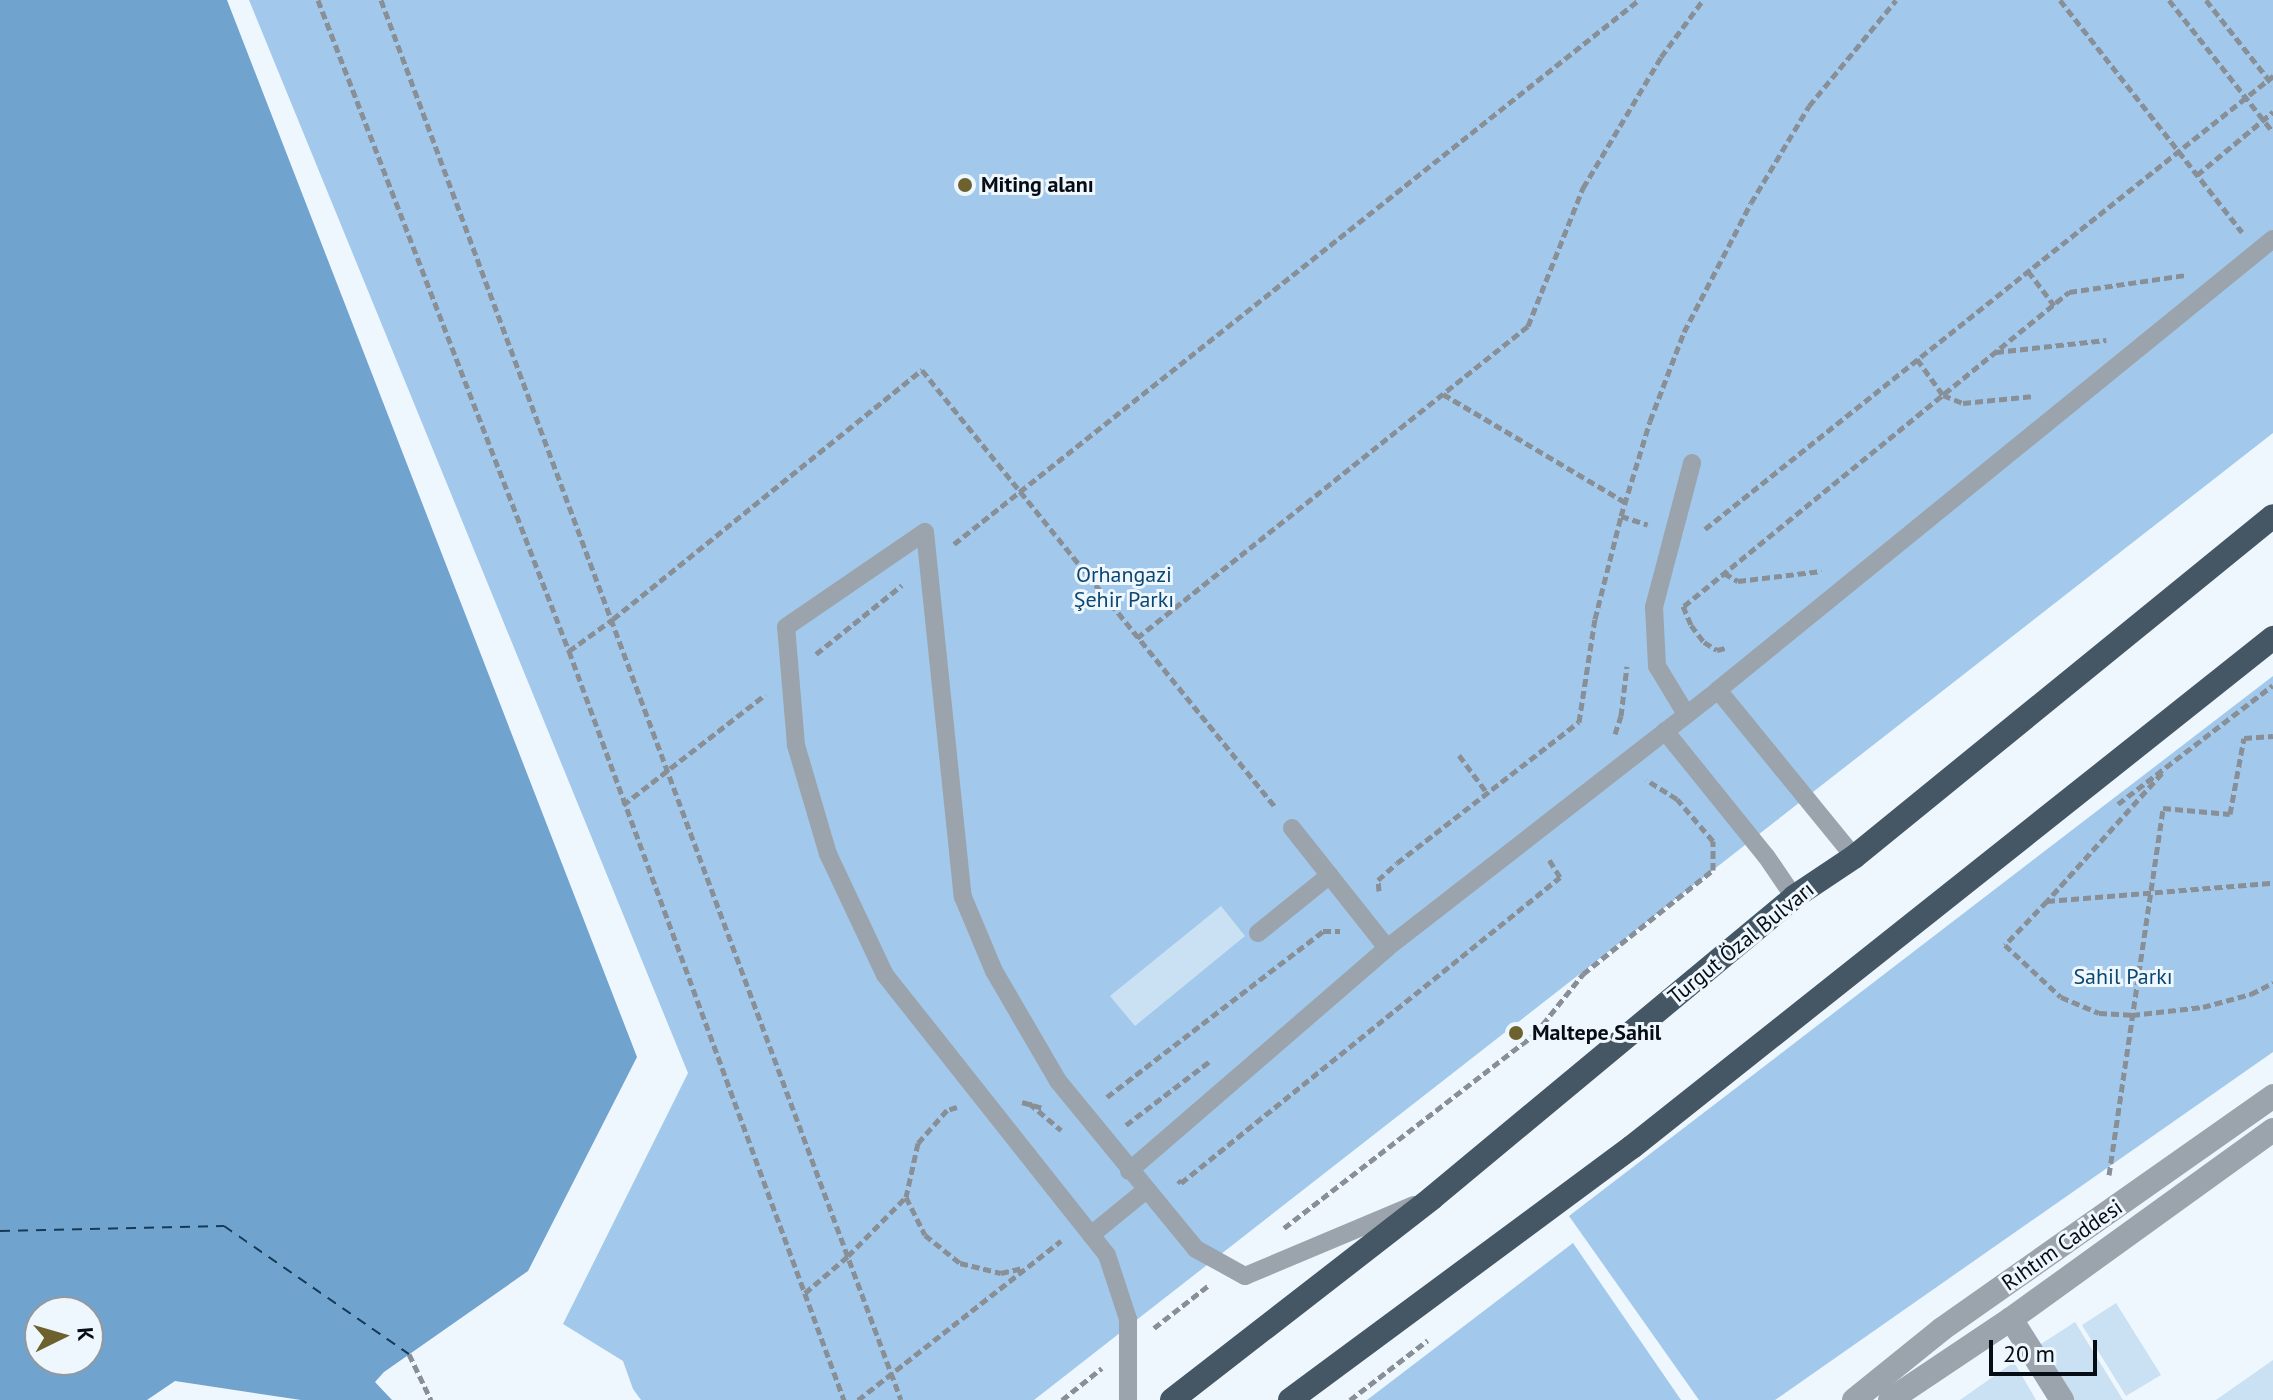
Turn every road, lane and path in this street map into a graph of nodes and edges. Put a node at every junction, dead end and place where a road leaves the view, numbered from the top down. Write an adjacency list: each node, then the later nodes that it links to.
1 (318, 0): 43 (path)
2 (381, 0): 39 (path)
3 (1639, 0): 28 (path)
4 (1703, 0): 24 (path)
5 (1896, 0): 29 (path)
6 (2060, 0): 14 (path)
7 (2169, 0): 10 (path)
8 (2206, 0): 9 (path)
9 (2271, 80): 10 (path)
10 (2246, 97): 12 (path); 14 (path)
11 (2273, 112): 12 (path)
12 (2264, 120): 13 (path); 15 (path)
13 (2273, 132)
14 (2178, 151): 15 (path); 18 (path)
15 (2197, 175): 17 (path)
16 (2273, 239): 17 (lane)
17 (2257, 251): 46 (lane)
18 (2028, 271): 20 (path); 23 (path)
19 (2190, 274): 20 (path)
20 (2054, 305): 22 (path)
21 (2107, 348): 22 (path)
22 (1995, 352): 25 (path)
23 (1917, 359): 25 (path); 33 (path)
24 (1443, 394): 29 (path); 40 (path)
25 (1943, 395): 26 (path); 35 (path)
26 (2047, 395)
27 (1692, 463): 47 (lane)
28 (1019, 493): 34 (path); 39 (path); 40 (path)
29 (1625, 502): 30 (path)
30 (1621, 516): 32 (path); 55 (path)
31 (2273, 516): 59 (highway, Turgut Özal Bulvarı)
32 (1646, 538)
33 (1698, 538)
34 (929, 565): 45 (path); 45 (lane); 75 (lane)
35 (1724, 573): 36 (path); 38 (path)
36 (1814, 580)
37 (1683, 596): 38 (path)
38 (1683, 606): 42 (path)
39 (613, 619): 43 (path); 53 (path)
40 (1137, 638): 57 (path)
41 (2273, 638): 99 (highway)
42 (1732, 647)
43 (569, 651): 56 (path)
44 (1629, 655): 50 (path)
45 (791, 674): 53 (path); 73 (lane)
46 (1718, 690): 47 (lane); 59 (lane)
47 (1686, 714): 48 (lane)
48 (1665, 731): 63 (lane); 68 (lane)
49 (2273, 736): 62 (path)
50 (1612, 741)
51 (1459, 755): 55 (path)
52 (2170, 763): 65 (path)
53 (670, 771): 56 (path); 84 (path)
54 (1641, 782): 82 (path)
55 (1487, 793): 64 (path)
56 (623, 805): 87 (path)
57 (1292, 828): 60 (lane)
58 (1546, 855): 78 (path)
59 (1854, 857): 63 (highway, Turgut Özal Bulvarı)
60 (1330, 875): 66 (lane); 68 (lane)
61 (2273, 883): 62 (path)
62 (2150, 893): 65 (path); 70 (path)
63 (1794, 897): 80 (highway, Turgut Özal Bulvarı)
64 (1380, 901)
65 (2047, 901): 70 (path)
66 (1258, 933)
67 (1345, 937): 75 (path)
68 (1387, 948): 78 (lane)
69 (2273, 983): 70 (path)
70 (2132, 1015): 81 (path)
71 (1213, 1058): 77 (path)
72 (2273, 1096): 81 (street, Rıhtım Caddesi)
73 (981, 1099): 74 (path); 79 (path); 83 (lane)
74 (1029, 1103): 75 (path); 77 (path)
75 (1084, 1113): 77 (lane)
76 (2273, 1130): 88 (street, Rıhtım Caddesi)
77 (1102, 1136): 78 (lane)
78 (1138, 1180): 83 (lane); 86 (lane)
79 (906, 1197): 84 (path); 85 (path)
80 (1432, 1198): 86 (lane); 98 (highway, Turgut Özal Bulvarı)
81 (2103, 1216): 100 (street, Rıhtım Caddesi)
82 (1281, 1229)
83 (1086, 1230): 85 (path); 89 (lane)
84 (848, 1256): 87 (path); 91 (path)
85 (1027, 1267): 91 (path)
86 (1231, 1268): 89 (path)
87 (805, 1293): 93 (path)
88 (2011, 1319): 101 (street, Rıhtım Caddesi); 102 (street)
89 (1128, 1347): 96 (path); 97 (lane)
90 (409, 1354): 92 (path)
91 (892, 1373): 94 (path); 95 (path)
92 (431, 1400)
93 (844, 1400)
94 (858, 1400)
95 (901, 1400)
96 (1062, 1400)
97 (1128, 1400)
98 (1172, 1400)
99 (1290, 1400)
100 (1854, 1400)
101 (1890, 1400)
102 (2062, 1400)

